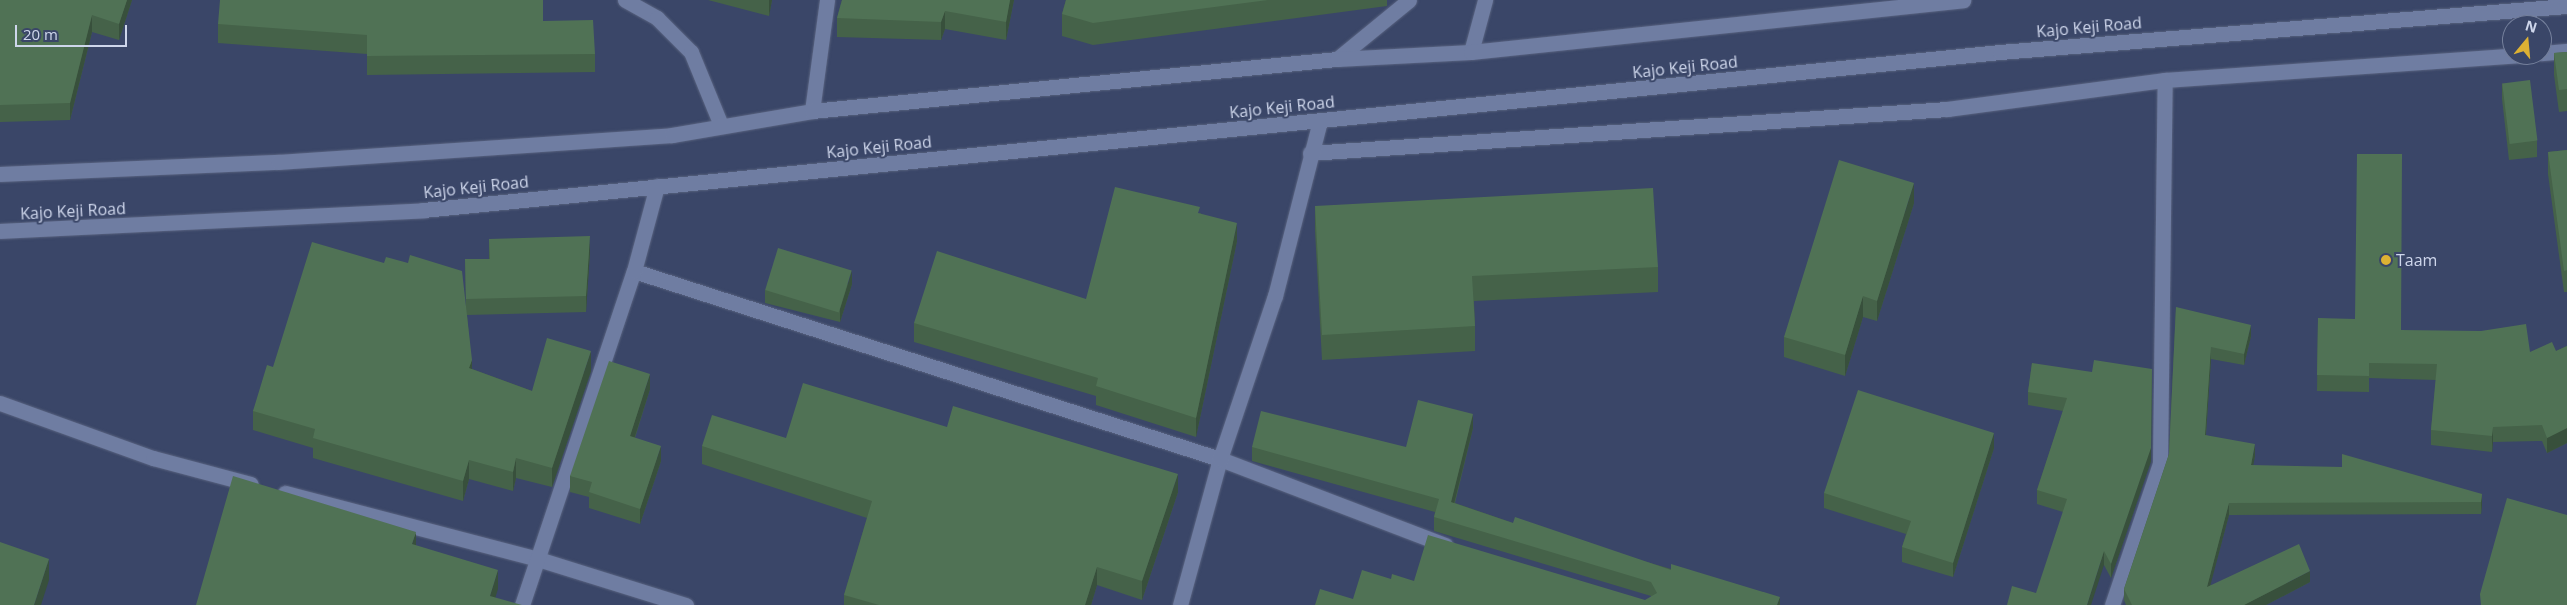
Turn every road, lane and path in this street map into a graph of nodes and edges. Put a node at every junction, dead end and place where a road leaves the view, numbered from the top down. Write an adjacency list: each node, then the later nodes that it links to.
1 (625, 0): 15 (street)
2 (827, 0): 13 (street)
3 (1409, 0): 11 (street)
4 (1485, 0): 8 (street)
5 (1962, 0): 8 (street)
6 (2567, 6): 14 (street, Kajo Keji Road)
7 (2567, 51): 9 (street)
8 (1471, 52): 11 (street)
9 (2552, 52)
10 (2502, 56): 12 (street)
11 (1337, 59): 13 (street)
12 (2165, 80): 16 (street); 28 (street)
13 (812, 112): 15 (street)
14 (1320, 121): 16 (street); 18 (street, Kajo Keji Road)
15 (721, 125): 17 (street)
16 (1310, 153): 22 (street)
17 (0, 174)
18 (657, 186): 19 (street, Kajo Keji Road); 20 (street)
19 (0, 231)
20 (634, 271): 22 (street); 24 (street)
21 (0, 403): 24 (street)
22 (1220, 459): 23 (street); 27 (street)
23 (1465, 550)
24 (538, 559): 25 (street); 26 (street)
25 (522, 605)
26 (686, 605)
27 (1180, 605)
28 (2112, 605)

